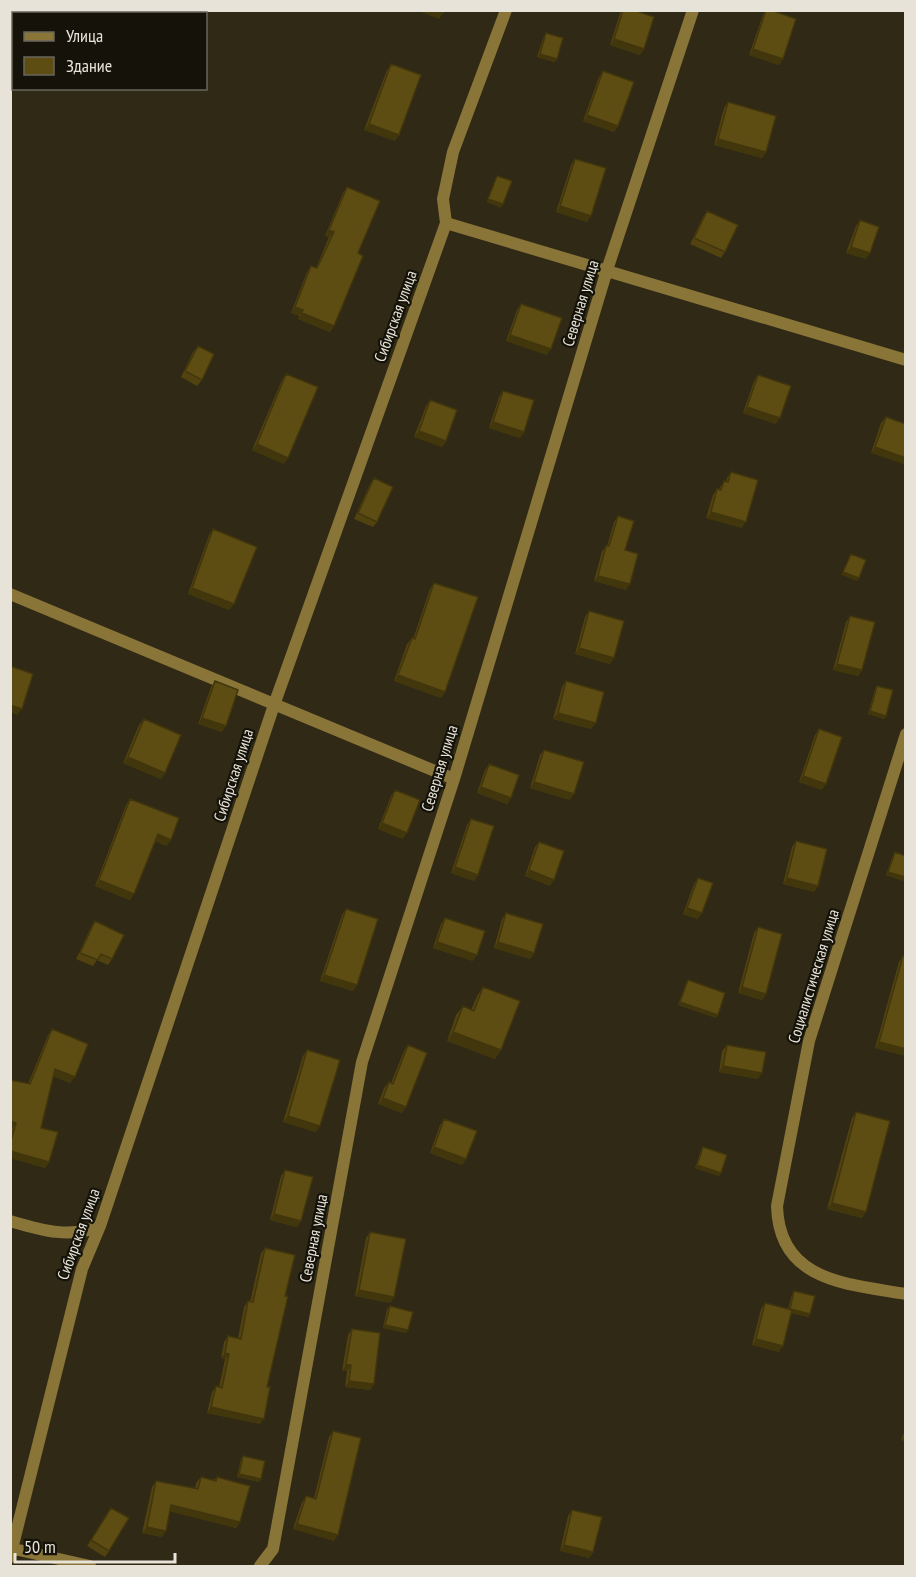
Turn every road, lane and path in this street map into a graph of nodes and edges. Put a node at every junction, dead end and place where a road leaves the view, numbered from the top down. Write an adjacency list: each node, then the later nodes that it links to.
1 (506, 10): 3 (street, Сибирская улица)
2 (693, 10): 4 (street, Северная улица)
3 (446, 223): 4 (street); 7 (street, Сибирская улица)
4 (607, 270): 5 (street); 9 (street, Северная улица)
5 (906, 360)
6 (10, 594): 7 (street)
7 (274, 705): 9 (street); 11 (street, Сибирская улица)
8 (906, 734): 12 (street, Социалистическая улица)
9 (454, 779): 15 (street, Северная улица)
10 (10, 1221): 11 (street)
11 (100, 1226): 13 (street, Сибирская улица)
12 (906, 1294)
13 (11, 1551): 14 (street)
14 (90, 1566)
15 (260, 1566)

